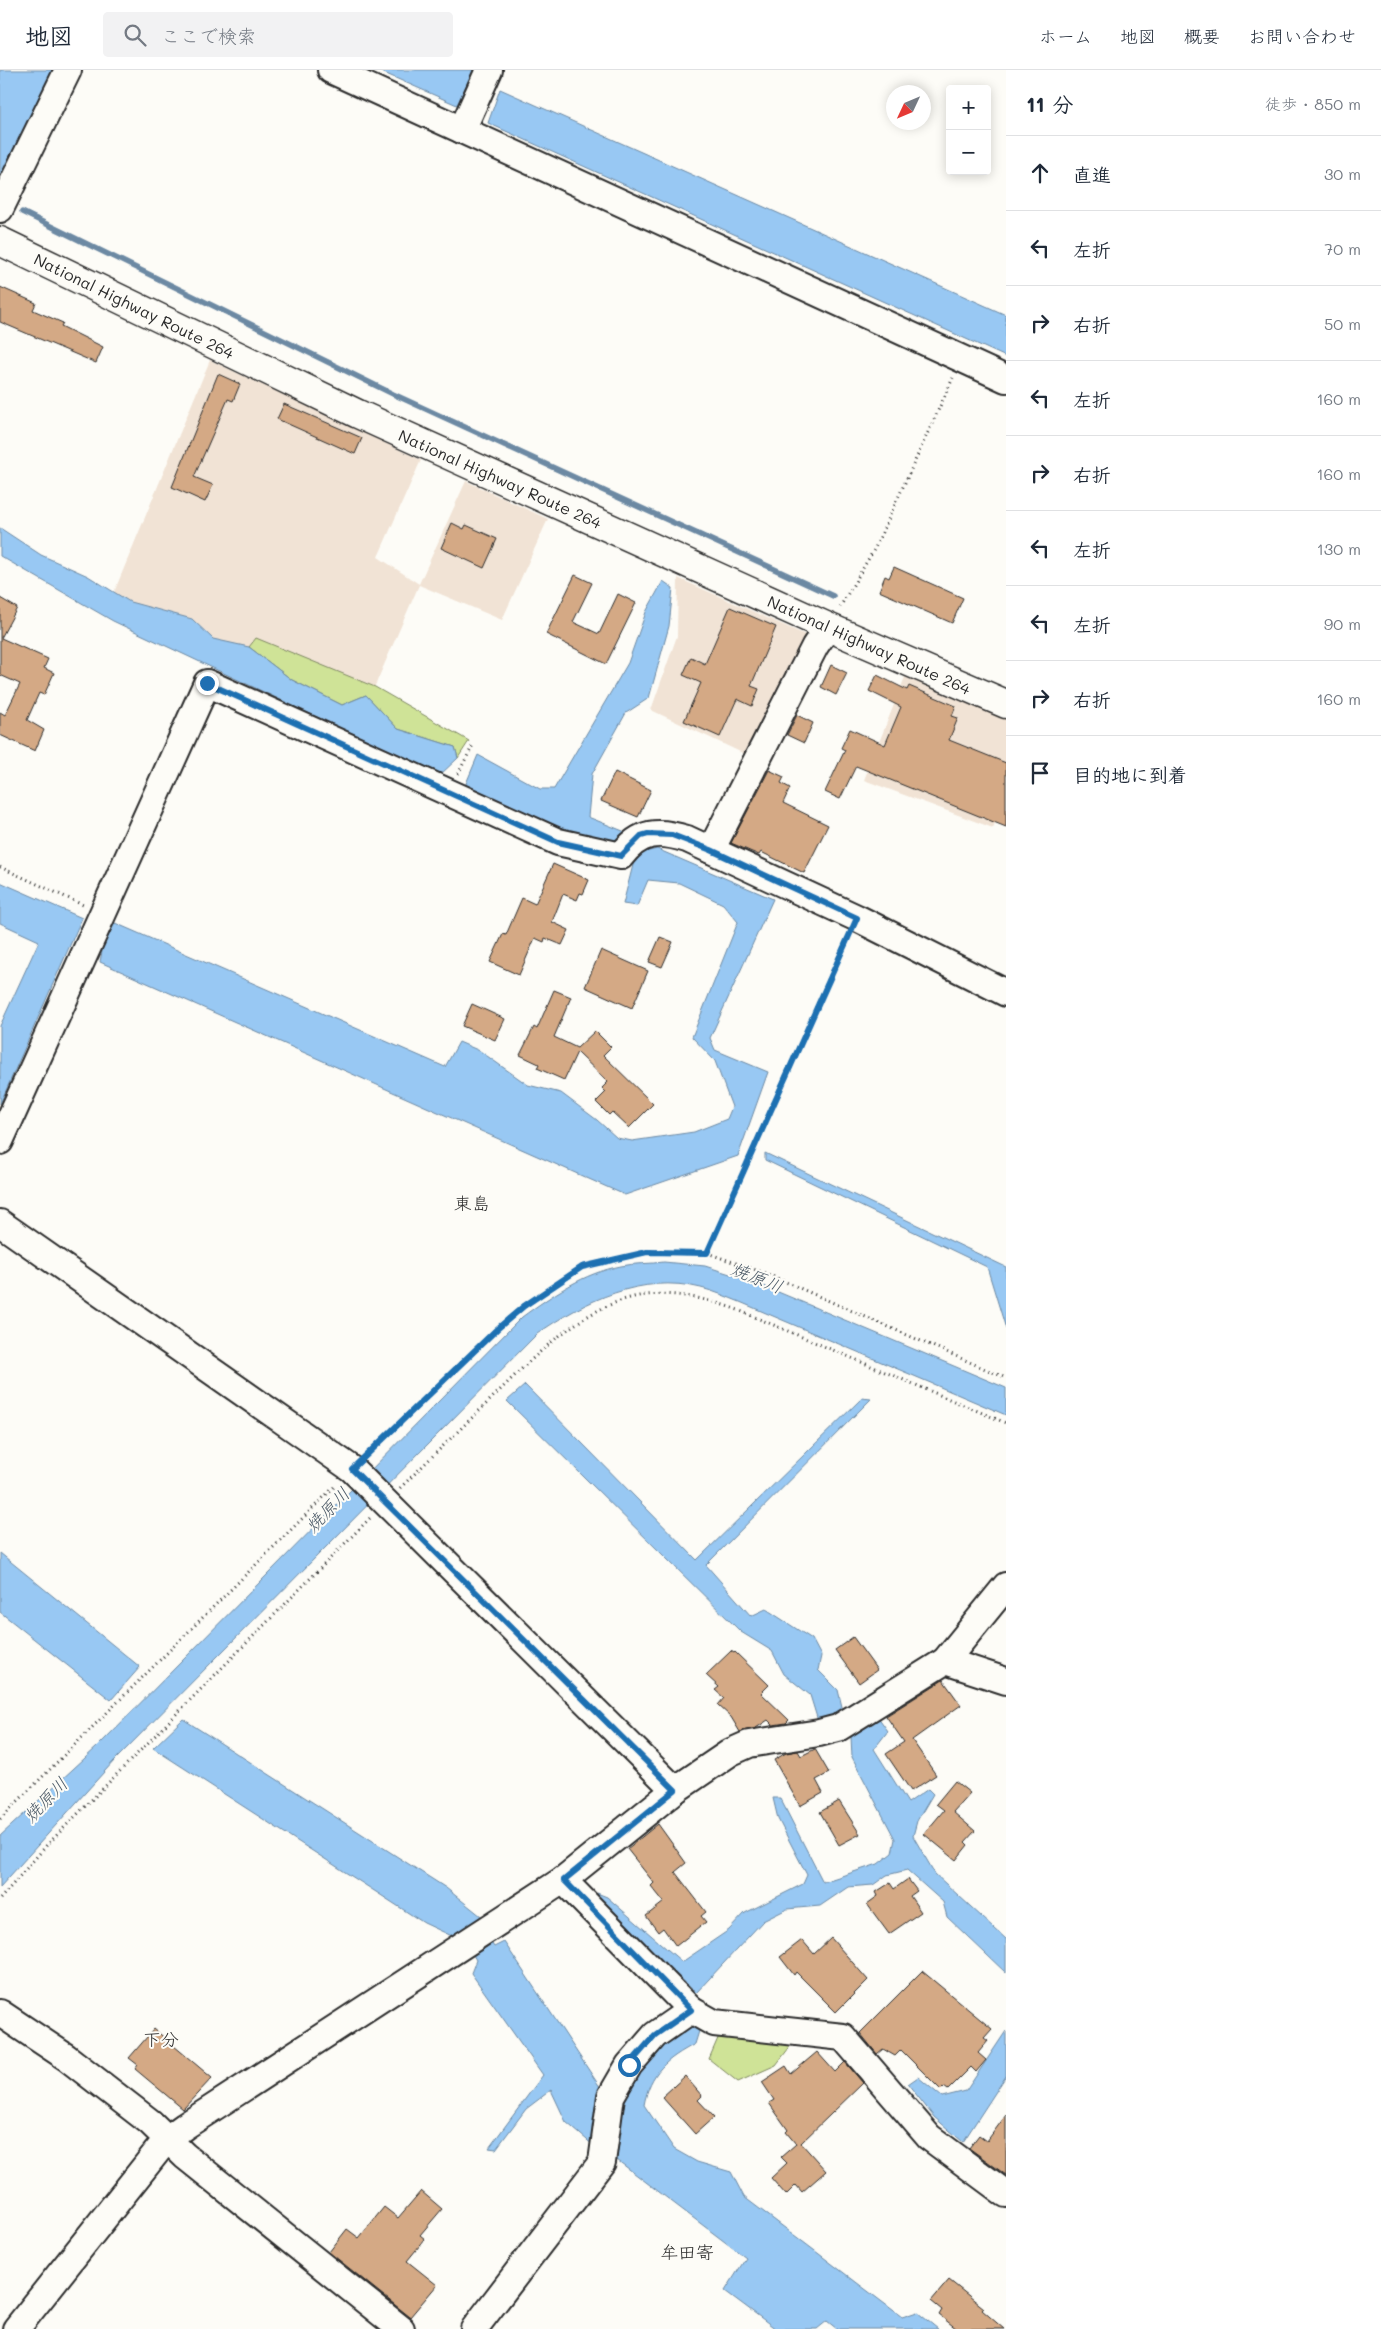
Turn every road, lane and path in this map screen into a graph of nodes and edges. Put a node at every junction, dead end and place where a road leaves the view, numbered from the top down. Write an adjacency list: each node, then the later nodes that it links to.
1 (68, 70): 5 (street)
2 (331, 70): 4 (street)
3 (489, 70): 4 (street)
4 (462, 130): 7 (street)
5 (0, 209)
6 (0, 241): 9 (highway, National Highway Route 264)
7 (962, 359): 8 (street); 9 (path)
8 (1006, 379)
9 (828, 628): 10 (highway, National Highway Route 264); 13 (street)
10 (1006, 704)
11 (474, 743): 12 (path)
12 (448, 792): 13 (street); 15 (street)
13 (711, 850): 16 (street)
14 (0, 867): 15 (path)
15 (102, 913): 18 (street)
16 (857, 918): 17 (street); 20 (path)
17 (1006, 993)
18 (0, 1141)
19 (0, 1223): 23 (street)
20 (707, 1253): 21 (path); 23 (path)
21 (1006, 1378)
22 (1006, 1423): 24 (path)
23 (352, 1469): 24 (street); 29 (path)
24 (387, 1501): 28 (street); 31 (path)
25 (1006, 1586): 26 (street)
26 (946, 1661): 27 (street); 28 (street)
27 (1006, 1681)
28 (675, 1790): 30 (street)
29 (0, 1819)
30 (564, 1880): 32 (street); 34 (street)
31 (0, 1899)
32 (691, 2010): 35 (street); 38 (street)
33 (0, 2013): 34 (street)
34 (168, 2139): 36 (street); 37 (street)
35 (1006, 2194)
36 (16, 2329)
37 (401, 2329)
38 (474, 2329)

